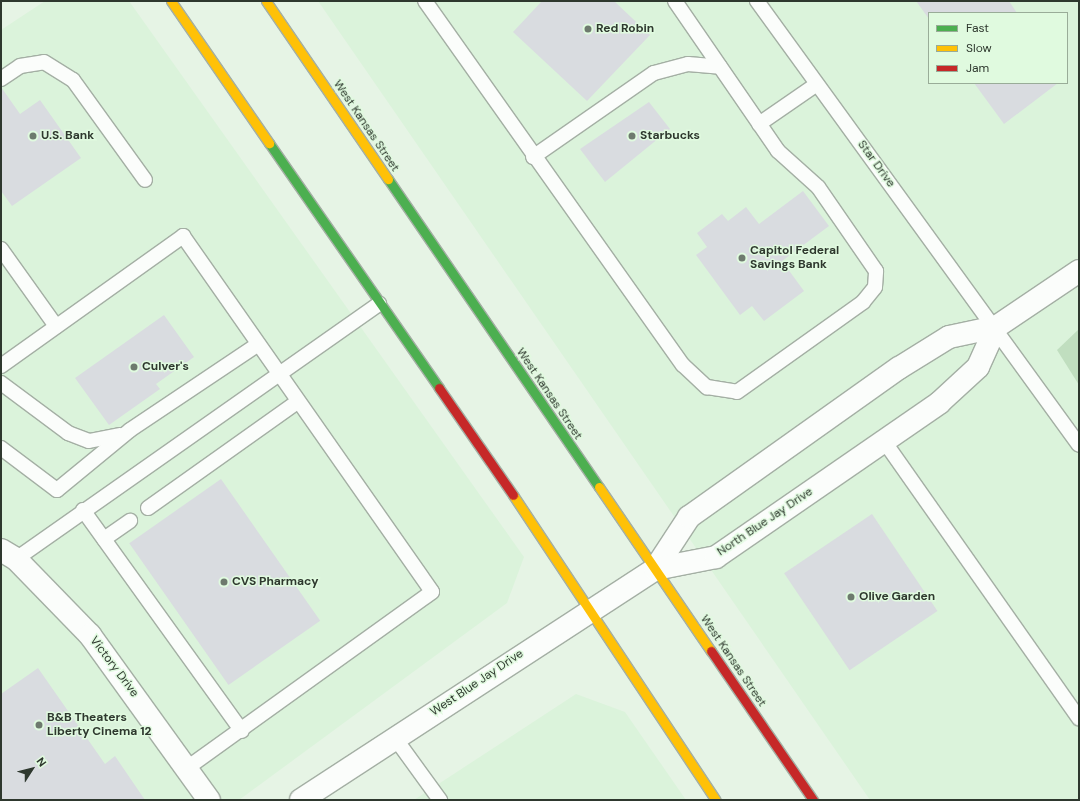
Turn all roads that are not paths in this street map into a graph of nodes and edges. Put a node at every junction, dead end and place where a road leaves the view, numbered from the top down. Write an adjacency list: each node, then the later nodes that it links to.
1 (171, 1): 14 (highway)
2 (266, 1): 31 (highway, West Kansas Street)
3 (425, 1): 10 (lane)
4 (675, 1): 6 (lane)
5 (757, 1): 8 (lane, Star Drive)
6 (720, 67): 9 (lane); 10 (lane)
7 (1, 79): 11 (lane)
8 (817, 84): 9 (lane); 16 (lane, Star Drive)
9 (759, 124): 10 (lane)
10 (533, 157)
11 (145, 180)
12 (1, 249): 15 (lane)
13 (1079, 271): 16 (street)
14 (379, 304): 19 (lane); 32 (highway)
15 (56, 326): 17 (lane); 18 (lane)
16 (996, 327): 23 (street, North Blue Jay Drive); 24 (lane, Star Drive); 31 (street)
17 (257, 344): 19 (lane); 22 (lane)
18 (1, 366)
19 (277, 374): 21 (lane); 27 (lane)
20 (1, 383): 22 (lane)
21 (297, 402): 26 (lane); 34 (lane)
22 (130, 430): 25 (lane)
23 (884, 441): 31 (street, North Blue Jay Drive); 33 (lane)
24 (1079, 445)
25 (1, 448)
26 (148, 508)
27 (83, 510): 29 (lane); 30 (lane)
28 (130, 520): 29 (lane)
29 (104, 539): 34 (lane)
30 (9, 555): 36 (street, Victory Drive)
31 (655, 569): 32 (street, West Blue Jay Drive); 41 (highway, West Kansas Street)
32 (591, 608): 35 (street, West Blue Jay Drive); 40 (highway)
33 (1079, 718)
34 (242, 731): 36 (lane)
35 (395, 738): 38 (street, West Blue Jay Drive); 39 (lane)
36 (187, 768): 37 (street, Victory Drive)
37 (209, 800)
38 (301, 800)
39 (440, 800)
40 (716, 800)
41 (813, 800)

